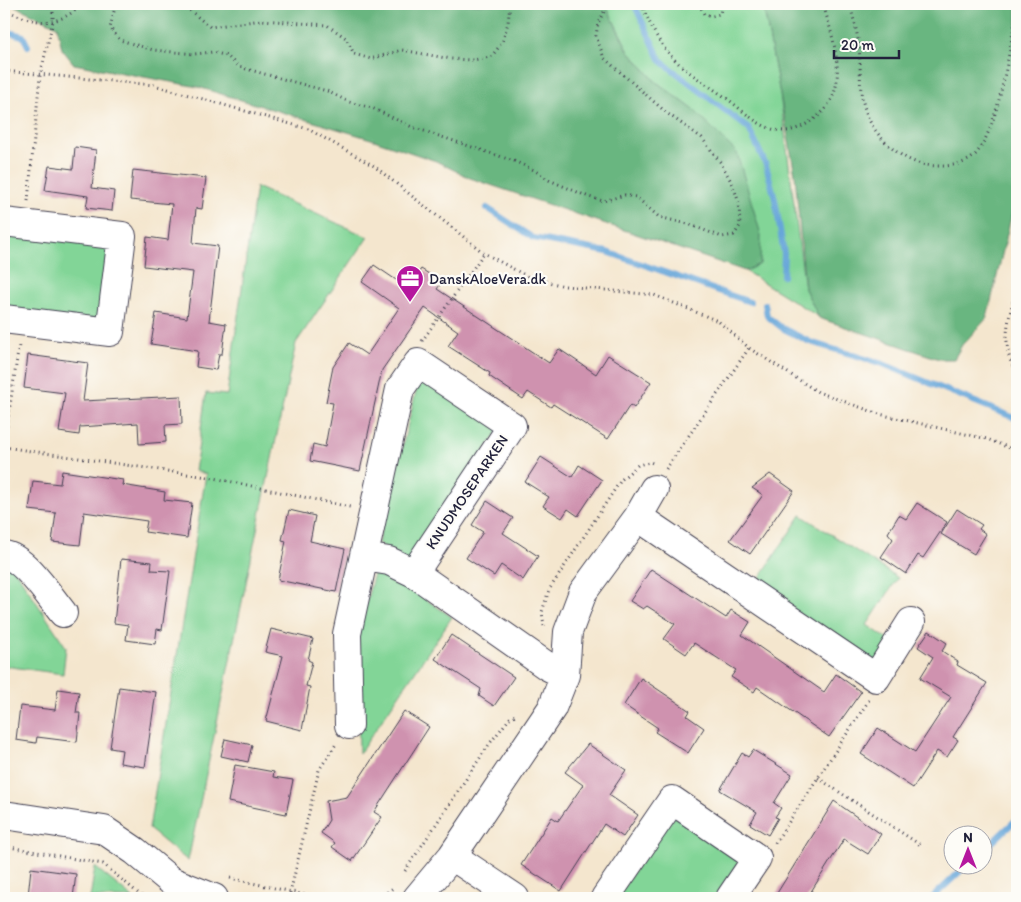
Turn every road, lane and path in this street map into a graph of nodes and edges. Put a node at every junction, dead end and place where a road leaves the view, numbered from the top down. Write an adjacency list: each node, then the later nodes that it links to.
1 (53, 4): 14 (path)
2 (83, 4): 14 (path)
3 (120, 4): 6 (path)
4 (182, 4): 5 (path)
5 (510, 4)
6 (608, 4)
7 (642, 4): 10 (path)
8 (698, 4): 9 (path)
9 (722, 4)
10 (823, 4)
11 (850, 4): 13 (path)
12 (4, 9): 14 (path)
13 (1017, 13)
14 (53, 21): 16 (path)
15 (4, 70): 16 (path)
16 (40, 76): 17 (path); 18 (path)
17 (15, 223): 20 (street)
18 (484, 252): 21 (path); 22 (path)
19 (1017, 287): 23 (path)
20 (13, 320): 24 (path)
21 (750, 348): 25 (path); 26 (path)
22 (418, 363): 27 (street); 31 (street, KNUDMOSEPARKEN)
23 (1017, 374)
24 (4, 446): 27 (path)
25 (1017, 451)
26 (654, 489): 28 (street)
27 (372, 512): 30 (street)
28 (638, 517): 34 (street); 35 (street)
29 (4, 555): 32 (street)
30 (364, 557): 31 (street); 36 (street)
31 (414, 573): 34 (street)
32 (63, 613)
33 (911, 622): 35 (street)
34 (565, 675): 41 (street)
35 (876, 678): 37 (path)
36 (349, 725): 45 (path)
37 (818, 778): 40 (path); 42 (path)
38 (4, 815): 44 (street)
39 (4, 846): 43 (path)
40 (922, 846)
41 (452, 856): 46 (street); 47 (street)
42 (758, 858): 48 (street); 49 (street)
43 (144, 898)
44 (214, 898)
45 (289, 898)
46 (417, 898)
47 (515, 898)
48 (605, 898)
49 (730, 898)

